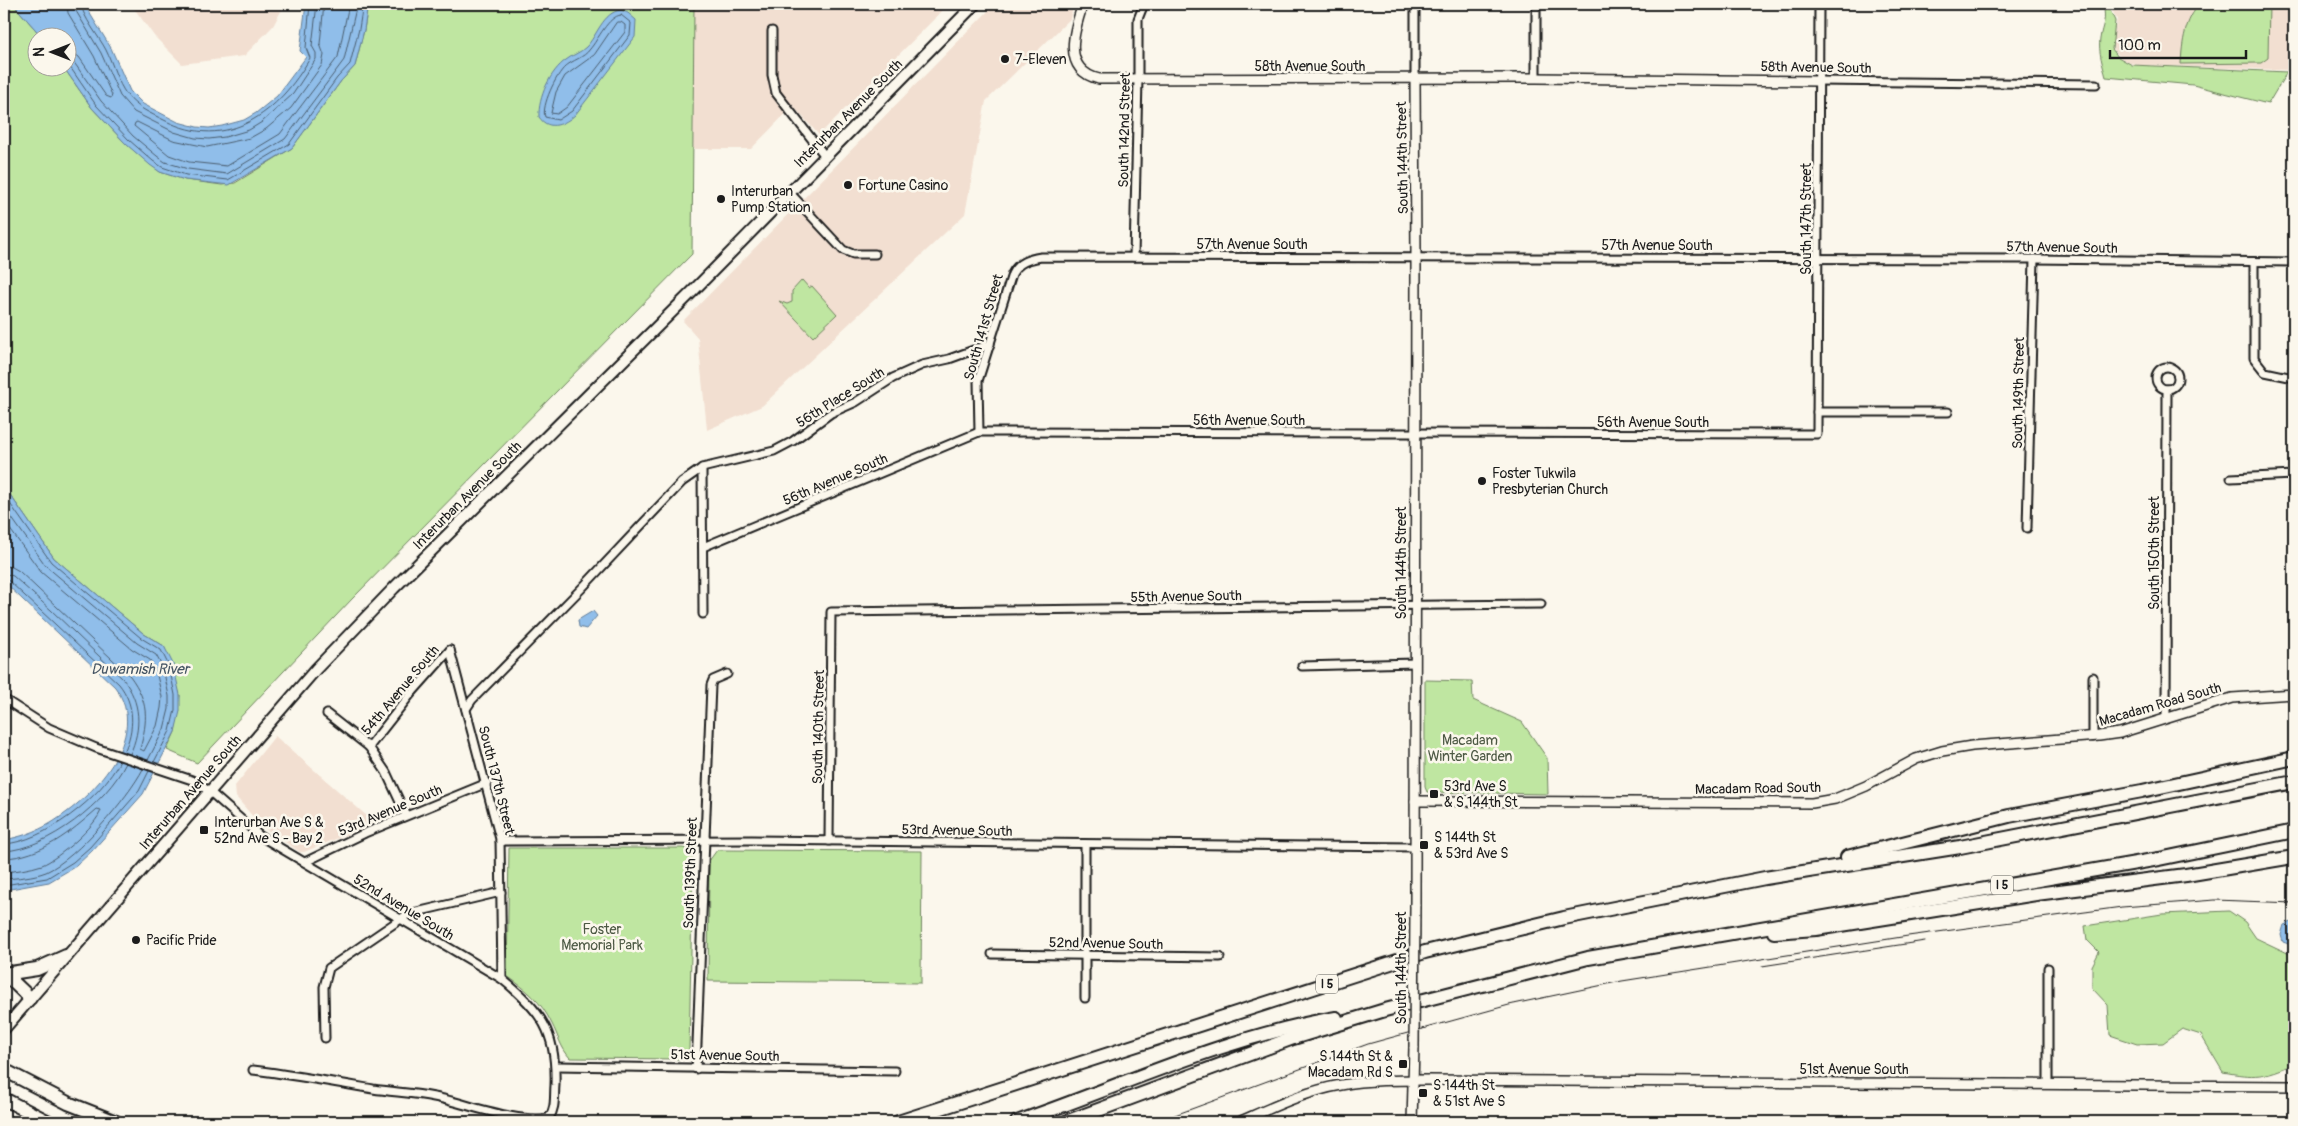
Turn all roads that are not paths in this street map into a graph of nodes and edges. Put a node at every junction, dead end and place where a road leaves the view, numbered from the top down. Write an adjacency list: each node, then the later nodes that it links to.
1 (975, 4): 13 (main road, Interurban Avenue South)
2 (1082, 4): 9 (street, 58th Avenue South)
3 (1415, 4): 10 (street, South 144th Street)
4 (1536, 4): 8 (street)
5 (1819, 4): 11 (street, South 147th Street)
6 (1143, 5): 9 (street, South 142nd Street)
7 (772, 31): 13 (street)
8 (1536, 78): 10 (street, 58th Avenue South); 11 (street, 58th Avenue South)
9 (1138, 79): 10 (street, 58th Avenue South); 16 (street, South 142nd Street)
10 (1415, 80): 17 (street, South 144th Street)
11 (1818, 81): 12 (street, 58th Avenue South); 18 (street, South 147th Street)
12 (2096, 84)
13 (825, 156): 14 (main road, Interurban Avenue South)
14 (789, 192): 15 (street); 55 (main road, Interurban Avenue South)
15 (875, 254)
16 (1134, 257): 17 (street, 57th Avenue South); 22 (street, 57th Avenue South)
17 (1416, 257): 18 (street, 57th Avenue South); 29 (street, South 144th Street)
18 (1819, 258): 19 (street, 57th Avenue South); 26 (street, South 147th Street)
19 (2034, 259): 20 (street, 57th Avenue South); 34 (street, South 149th Street)
20 (2254, 262): 21 (street, 57th Avenue South); 24 (street)
21 (2294, 262)
22 (1021, 263): 23 (street, South 141st Street)
23 (990, 344): 28 (street, South 141st Street); 31 (street, 56th Place South)
24 (2294, 378)
25 (2167, 389): 49 (street, South 150th Street)
26 (1817, 412): 27 (street); 30 (street, South 147th Street)
27 (1948, 412)
28 (979, 432): 29 (street, 56th Avenue South); 35 (street, 56th Avenue South)
29 (1415, 434): 30 (street, 56th Avenue South); 37 (street, South 144th Street)
30 (1817, 434)
31 (702, 468): 35 (street); 47 (street)
32 (2294, 475): 33 (street)
33 (2231, 478)
34 (2027, 528)
35 (703, 548): 39 (street)
36 (1541, 604): 37 (street, 55th Avenue South)
37 (1414, 607): 38 (street, 55th Avenue South); 41 (street, South 144th Street)
38 (831, 612): 61 (street, South 140th Street)
39 (703, 614)
40 (450, 650): 47 (street, South 137th Street); 51 (street, 54th Avenue South)
41 (1415, 663): 42 (street); 56 (street, South 144th Street)
42 (1302, 666)
43 (727, 674): 59 (street, South 139th Street)
44 (2093, 677): 50 (street)
45 (2294, 694): 49 (street, Macadam Road South)
46 (4, 699): 55 (street, 52nd Avenue South)
47 (466, 709): 54 (street, South 137th Street)
48 (327, 714): 51 (street)
49 (2166, 717): 50 (street, Macadam Road South)
50 (2092, 737): 56 (street, Macadam Road South)
51 (369, 747): 57 (street)
52 (2294, 758): 68 (highway)
53 (2294, 782): 68 (highway, I 5)
54 (487, 783): 57 (street, 53rd Avenue South); 60 (street, South 137th Street)
55 (209, 791): 67 (street, 52nd Avenue South); 73 (main road, Interurban Avenue South)
56 (1414, 801): 63 (street, South 144th Street)
57 (406, 816): 67 (street, 53rd Avenue South)
58 (2294, 830): 71 (highway, I 5)
59 (703, 840): 60 (street, 53rd Avenue South); 61 (street, 53rd Avenue South); 85 (street, South 139th Street)
60 (500, 841): 69 (street, South 137th Street)
61 (829, 841): 62 (street, 53rd Avenue South)
62 (1084, 844): 63 (street, 53rd Avenue South); 74 (street)
63 (1414, 847): 89 (street, South 144th Street, bridge)
64 (2294, 851): 66 (highway)
65 (2294, 857): 66 (highway)
66 (2260, 861): 71 (highway)
67 (305, 862): 70 (street, 52nd Avenue South)
68 (1765, 878): 95 (highway, I 5)
69 (501, 892): 70 (street); 78 (street, South 137th Street)
70 (398, 919): 78 (street, 52nd Avenue South); 83 (street)
71 (1709, 936): 81 (highway, I 5)
72 (992, 954): 74 (street, 52nd Avenue South)
73 (66, 956): 77 (highway); 79 (main road, Interurban Avenue South)
74 (1085, 956): 75 (street, 52nd Avenue South); 80 (street)
75 (1220, 957)
76 (2048, 968): 90 (street)
77 (4, 974): 79 (highway)
78 (502, 979): 84 (street, 52nd Avenue South)
79 (30, 998): 82 (main road, Interurban Avenue South)
80 (1085, 998)
81 (1385, 1010): 96 (highway, I 5); 97 (highway, I 5)
82 (4, 1029)
83 (325, 1038)
84 (556, 1066): 85 (street, 51st Avenue South); 86 (street, 52nd Avenue South)
85 (696, 1069): 87 (street, 51st Avenue South)
86 (253, 1070)
87 (895, 1071)
88 (9, 1073): 94 (highway)
89 (1413, 1080): 90 (street, 51st Avenue South); 98 (street); 99 (street, South 144th Street)
90 (2048, 1084): 91 (street, 51st Avenue South)
91 (2294, 1086)
92 (4, 1099): 93 (highway)
93 (49, 1122)
94 (116, 1122)
95 (898, 1122)
96 (1017, 1122)
97 (1066, 1122)
98 (1239, 1122)
99 (1412, 1122)

